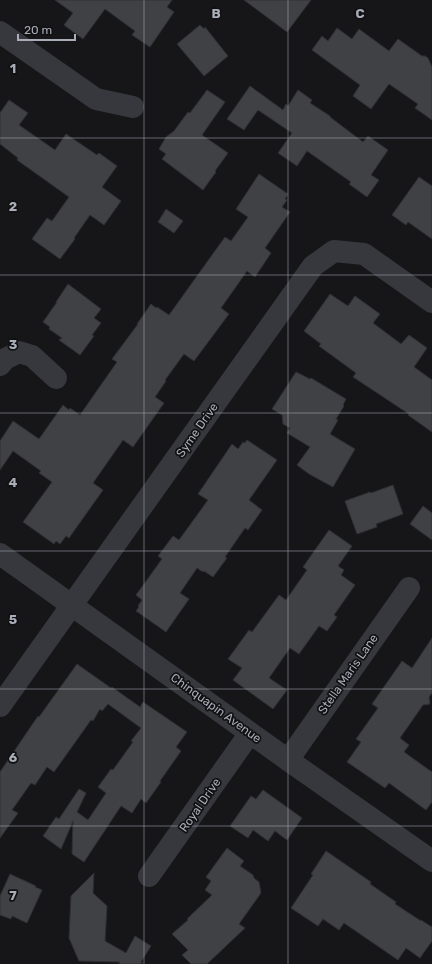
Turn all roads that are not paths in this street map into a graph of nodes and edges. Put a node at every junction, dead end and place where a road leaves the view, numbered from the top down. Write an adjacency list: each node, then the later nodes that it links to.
1 (0, 32): 2 (street)
2 (133, 107)
3 (432, 302): 8 (street, Syme Drive)
4 (0, 365): 5 (street)
5 (56, 378)
6 (0, 554): 8 (street, Chinquapin Avenue)
7 (409, 588): 11 (street, Stella Maris Lane)
8 (72, 606): 9 (street, Syme Drive); 10 (street, Chinquapin Avenue)
9 (0, 706)
10 (250, 733): 11 (street, Chinquapin Avenue); 13 (street, Royal Drive)
11 (288, 760): 12 (street, Chinquapin Avenue)
12 (432, 861)
13 (149, 876)

